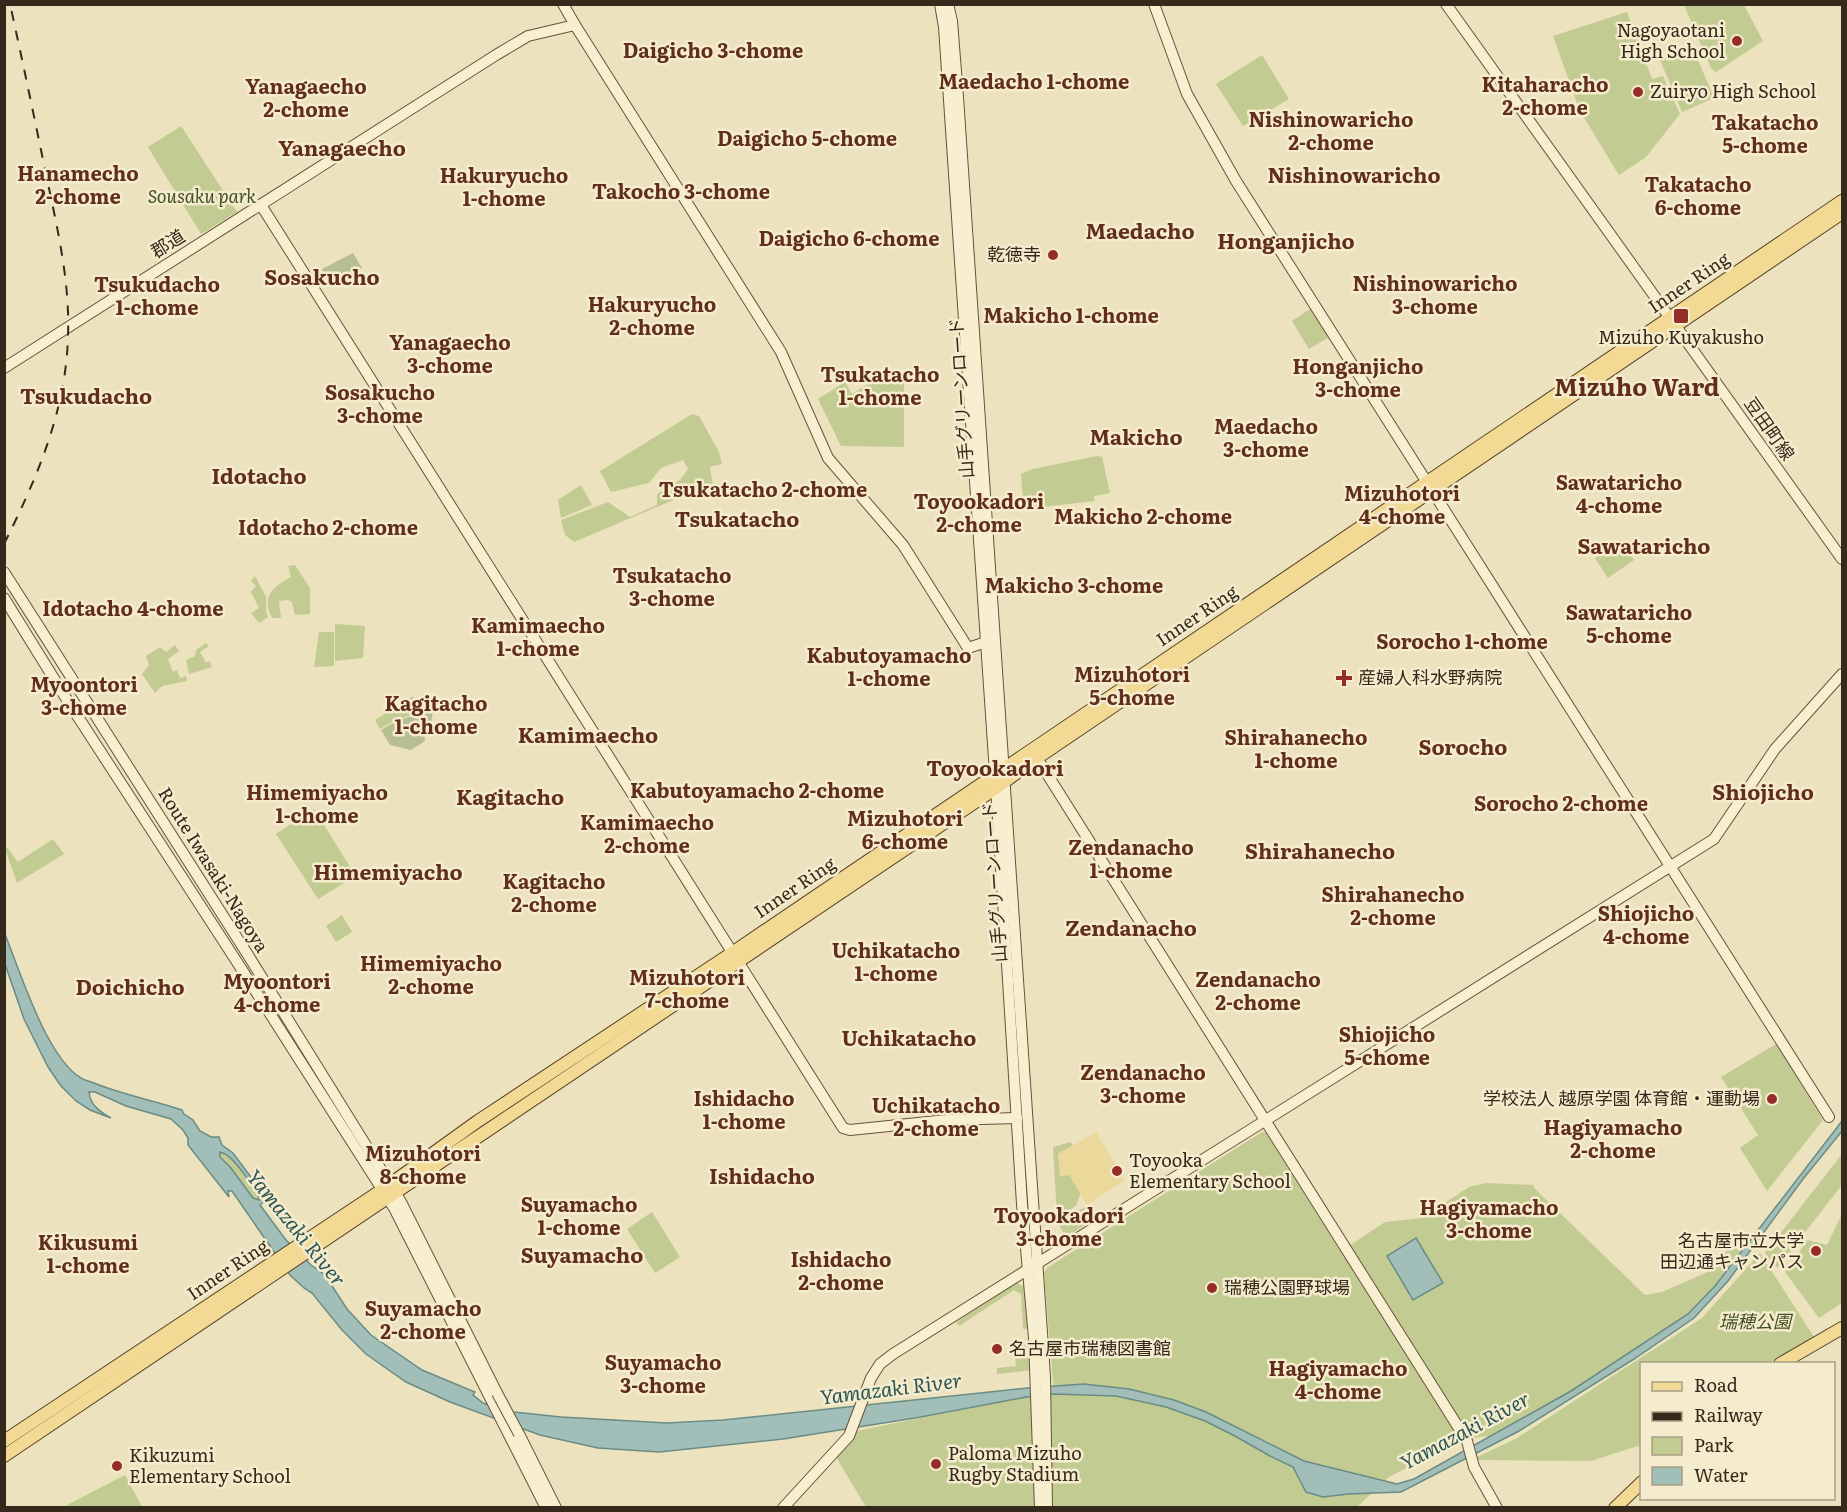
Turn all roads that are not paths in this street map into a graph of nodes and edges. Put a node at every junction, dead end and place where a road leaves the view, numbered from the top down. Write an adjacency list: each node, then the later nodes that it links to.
1 (563, 4): 6 (street)
2 (940, 4): 17 (street, 山手グリーンロード)
3 (948, 4): 16 (street, 山手グリーンロード)
4 (1154, 4): 12 (street)
5 (1446, 4): 10 (street, 豆田町線)
6 (575, 25): 8 (street, 郡道); 17 (street)
7 (1842, 201): 10 (main road, Inner Ring)
8 (261, 205): 11 (street, 郡道); 22 (street)
9 (1842, 213): 10 (main road, Inner Ring)
10 (1673, 322): 12 (main road, Inner Ring); 13 (street, 豆田町線)
11 (9, 365)
12 (1430, 486): 19 (main road, Inner Ring); 20 (main road, Inner Ring); 21 (street)
13 (1842, 559)
14 (4, 572): 26 (street, Route Iwasaki-Nagoya)
15 (4, 598): 26 (street, Route Iwasaki-Nagoya)
16 (996, 630): 17 (street); 20 (street, 山手グリーンロード)
17 (986, 642): 20 (street, 山手グリーンロード)
18 (1842, 674): 21 (street)
19 (1037, 758): 20 (main road, Inner Ring); 25 (street)
20 (999, 778): 22 (main road, Inner Ring); 24 (street, 山手グリーンロード); 28 (street, 山手グリーンロード)
21 (1670, 867): 23 (street); 25 (street)
22 (734, 957): 24 (street); 26 (main road, Inner Ring)
23 (1829, 1117)
24 (1017, 1118): 28 (street, 山手グリーンロード)
25 (1266, 1121): 28 (street); 43 (street)
26 (389, 1191): 27 (main road, Inner Ring); 38 (street); 39 (street, Route Iwasaki-Nagoya, bridge)
27 (277, 1266): 34 (main road, Inner Ring); 35 (main road, Inner Ring)
28 (1032, 1268): 33 (street, 山手グリーンロード); 40 (street)
29 (1842, 1328): 31 (main road)
30 (1842, 1338): 32 (main road)
31 (1783, 1362)
32 (1800, 1362)
33 (1042, 1405): 41 (street, 山手グリーンロード); 42 (street, 山手グリーンロード)
34 (4, 1441)
35 (4, 1456)
36 (1640, 1483): 44 (main road)
37 (1640, 1494): 45 (main road)
38 (546, 1508)
39 (556, 1508)
40 (783, 1508)
41 (1040, 1508)
42 (1047, 1508)
43 (1497, 1508)
44 (1615, 1508)
45 (1627, 1508)

